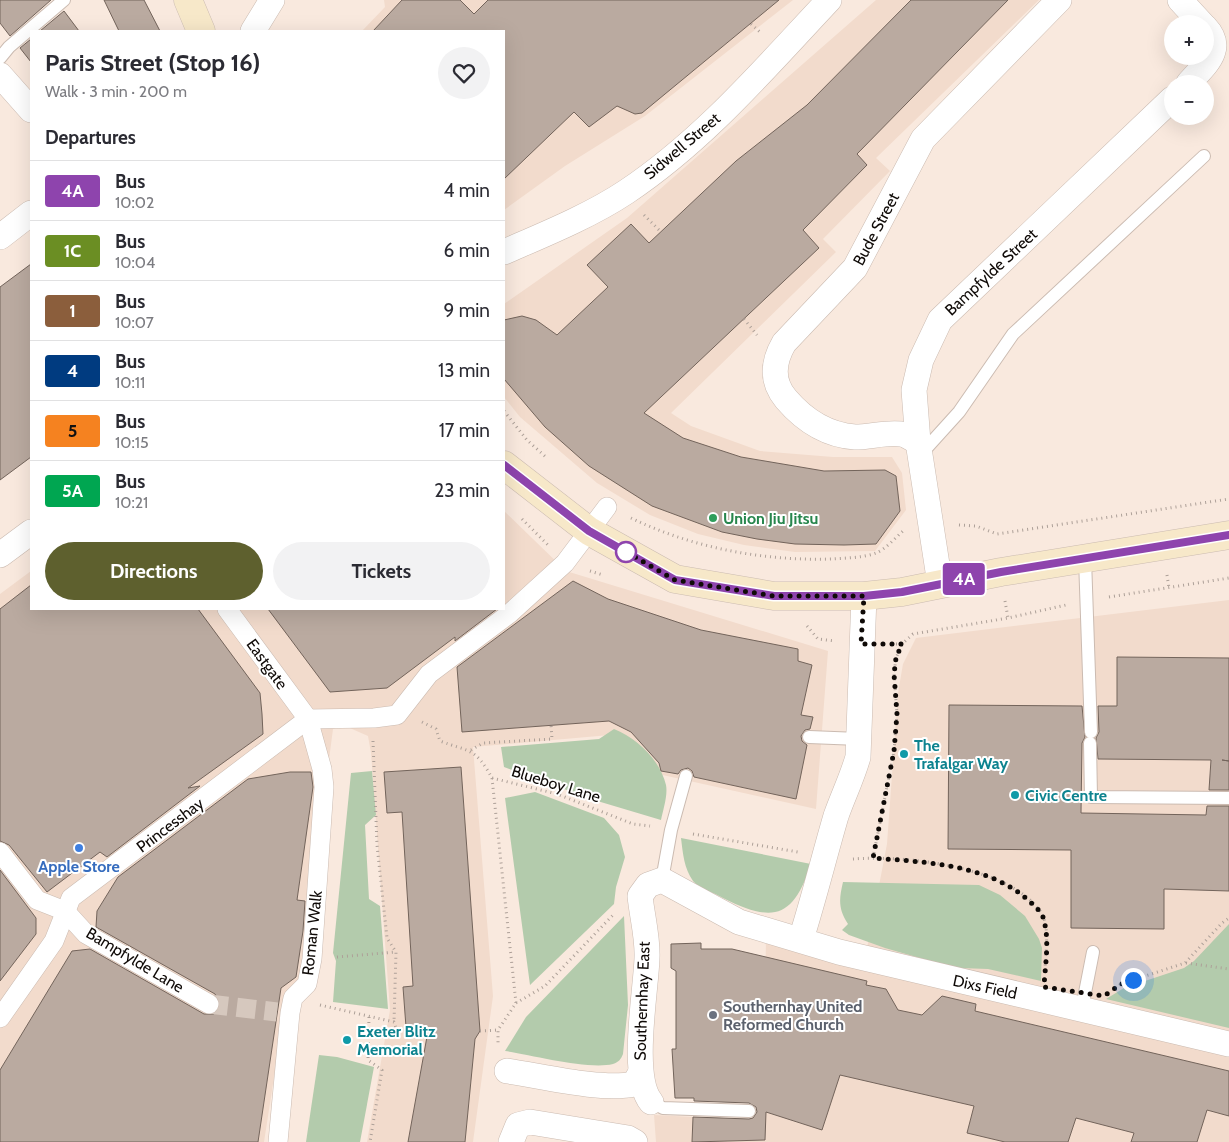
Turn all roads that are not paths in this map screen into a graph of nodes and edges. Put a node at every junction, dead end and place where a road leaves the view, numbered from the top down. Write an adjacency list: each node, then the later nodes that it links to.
1 (64, 0): 10 (lane)
2 (188, 0): 8 (main road)
3 (272, 0): 9 (street)
4 (829, 0): 19 (street, Sidwell Street)
5 (1058, 0): 20 (street, Bude Street)
6 (1180, 0): 7 (street)
7 (1194, 15)
8 (201, 30)
9 (254, 30)
10 (0, 58)
11 (1204, 65): 13 (street)
12 (0, 75): 15 (street)
13 (1196, 75)
14 (1164, 107): 20 (street, Bampfylde Street)
15 (30, 109)
16 (1204, 156): 20 (lane)
17 (30, 213): 18 (street)
18 (0, 237)
19 (505, 252)
20 (919, 448): 28 (street, Bampfylde Street)
21 (505, 466): 23 (main road)
22 (607, 507): 23 (street)
23 (589, 531): 29 (main road); 31 (street)
24 (30, 533): 26 (street)
25 (1229, 535): 27 (main road)
26 (0, 555)
27 (1085, 559): 28 (main road); 35 (lane)
28 (940, 584): 29 (main road)
29 (864, 596): 33 (street)
30 (228, 610): 31 (street, Eastgate)
31 (308, 719): 38 (street, Princesshay); 49 (street, Roman Walk)
32 (809, 737): 33 (lane)
33 (859, 739): 39 (street)
34 (686, 776): 37 (lane)
35 (1229, 798)
36 (0, 852): 38 (street, Bampfylde Lane)
37 (662, 880): 39 (street, Dixs Field); 46 (street, Southernhay East)
38 (65, 911): 42 (street, Bampfylde Lane); 43 (street, Princesshay)
39 (801, 939): 41 (street, Dixs Field)
40 (1093, 952): 41 (lane)
41 (1083, 1000): 44 (street, Dixs Field)
42 (210, 1004)
43 (0, 1018)
44 (1229, 1044)
45 (502, 1061): 46 (street, Southernhay East)
46 (640, 1074): 47 (street, Southernhay East)
47 (650, 1102): 48 (lane)
48 (749, 1111)
49 (278, 1142)
50 (511, 1142): 51 (street)
51 (635, 1142)

